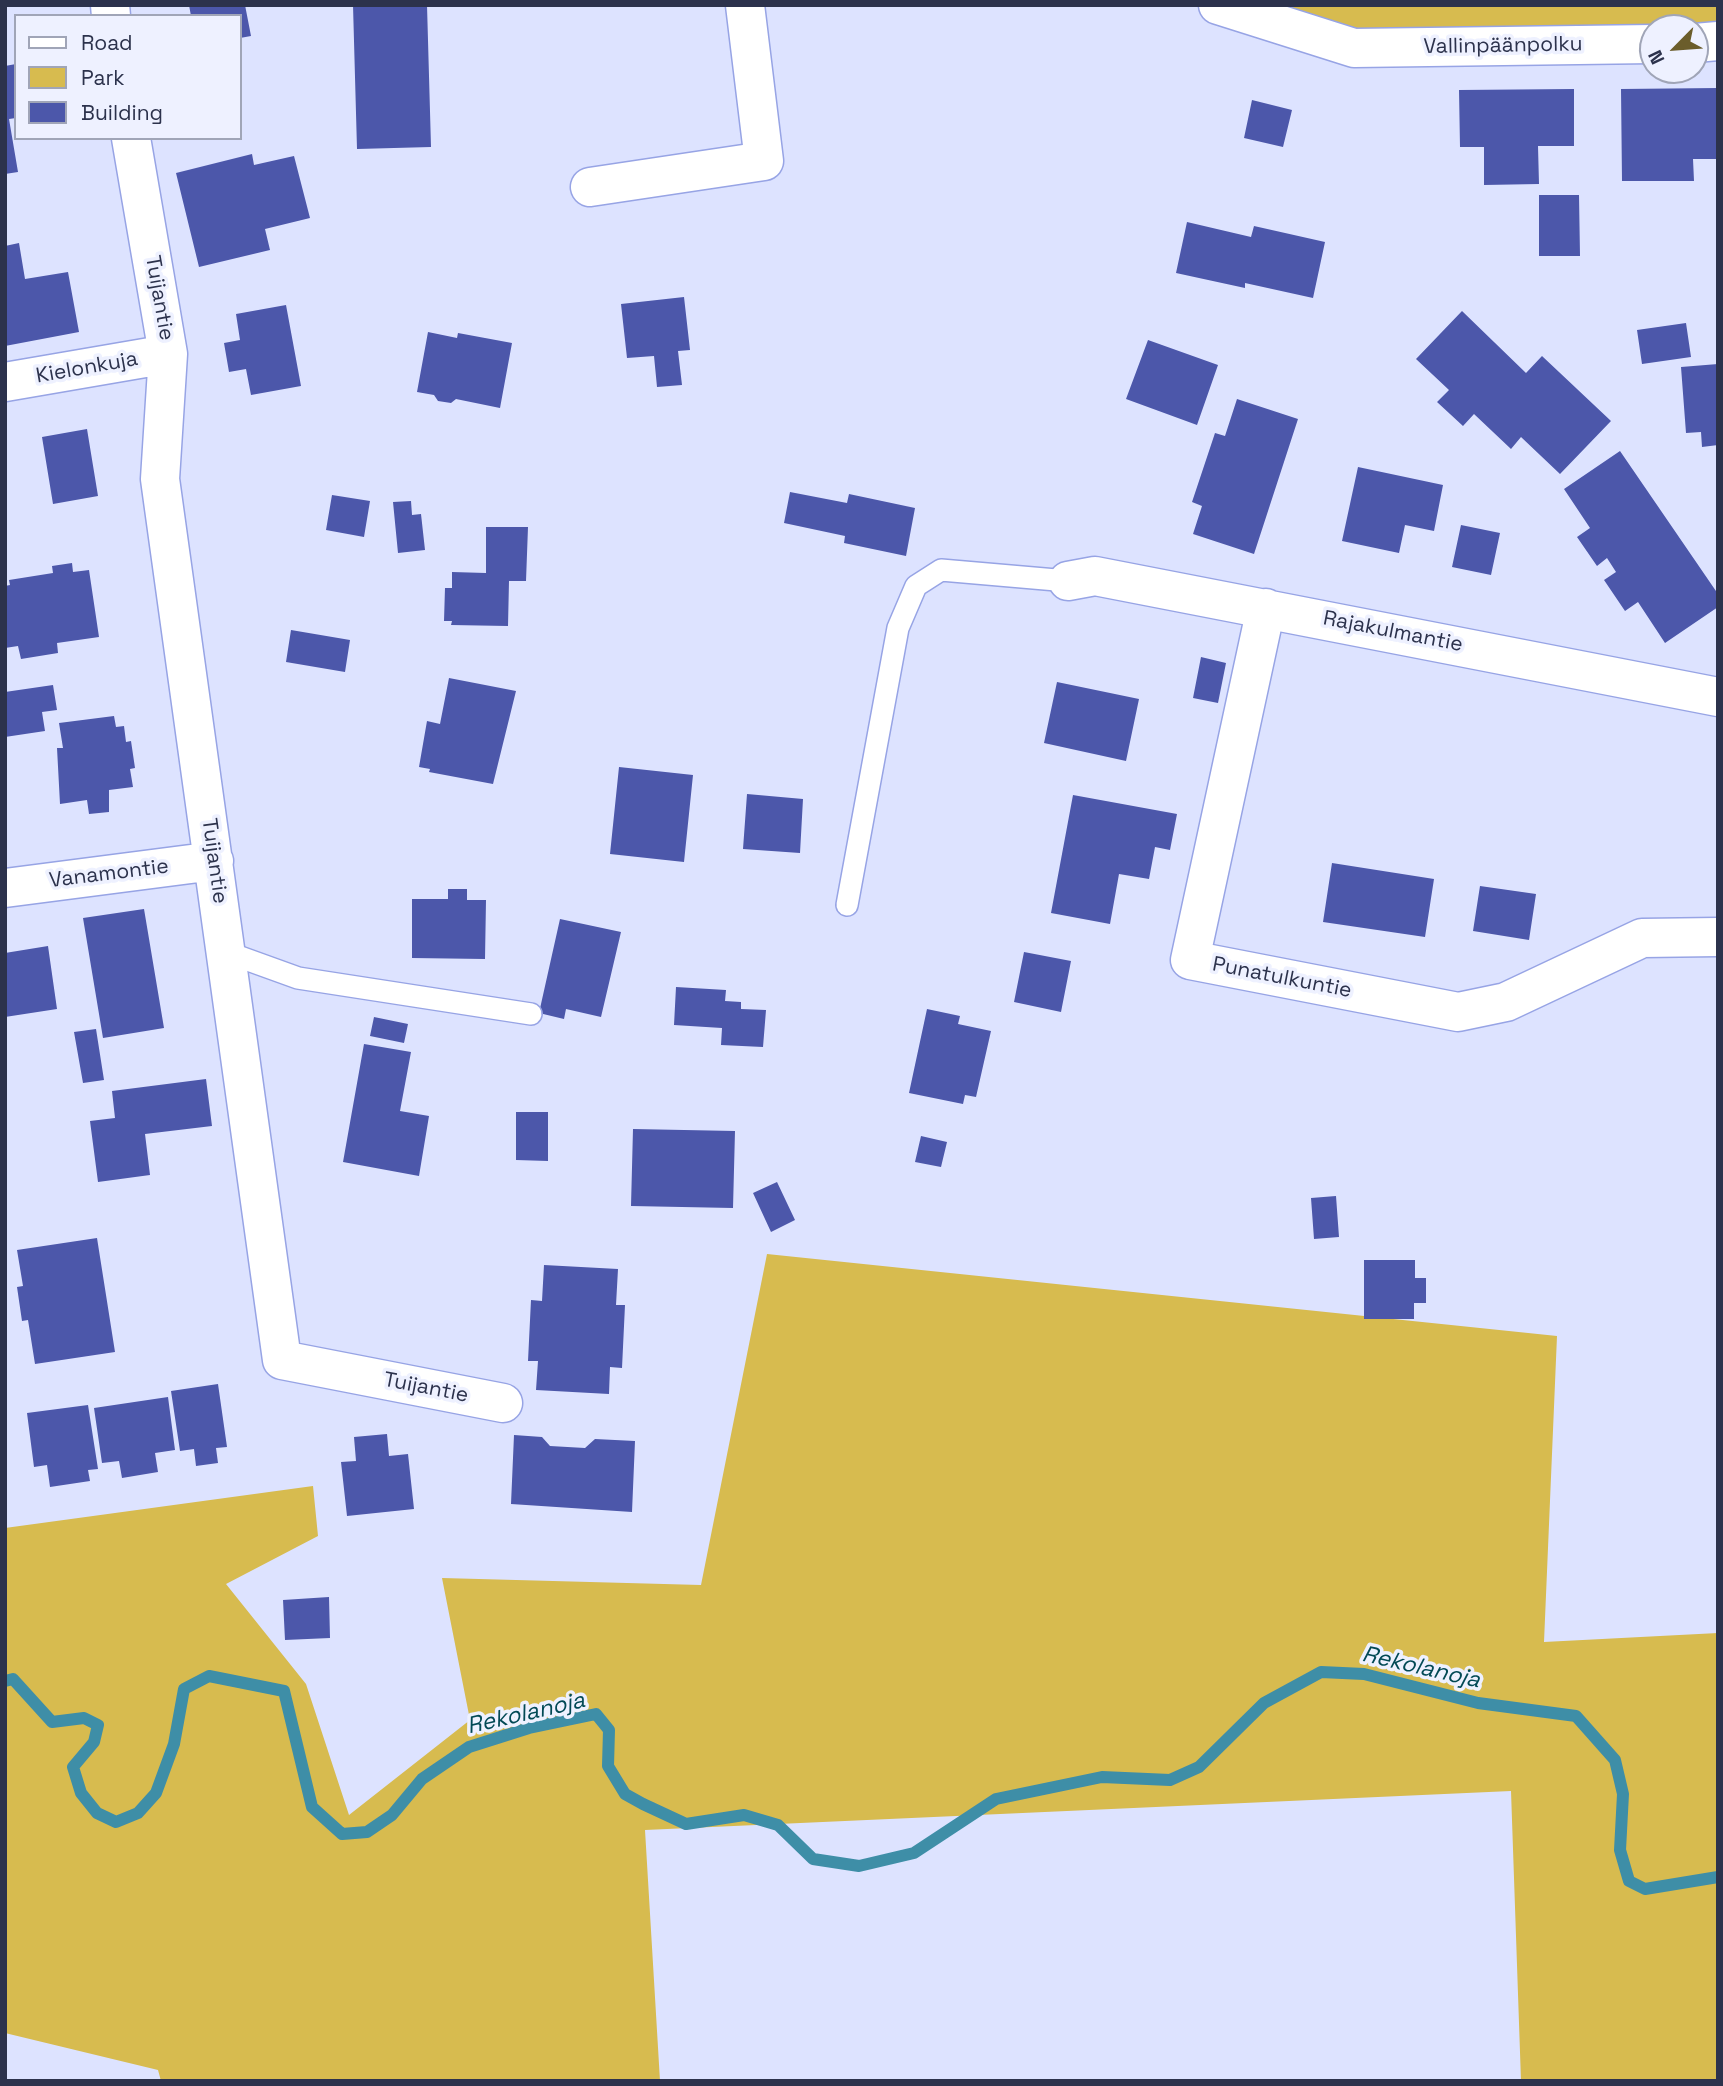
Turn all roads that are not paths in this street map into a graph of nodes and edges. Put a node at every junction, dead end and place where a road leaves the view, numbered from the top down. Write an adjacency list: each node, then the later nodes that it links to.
1 (745, 5): 5 (street)
2 (1218, 5): 3 (street, Vallinpäänpolku)
3 (1639, 44)
4 (131, 140): 6 (street, Tuijantie)
5 (590, 187)
6 (168, 354): 7 (street, Kielonkuja); 11 (street, Tuijantie)
7 (5, 382)
8 (1069, 581): 9 (street, Rajakulmantie); 13 (lane)
9 (1266, 608): 10 (street, Rajakulmantie); 14 (street, Punatulkuntie)
10 (1718, 697)
11 (214, 861): 12 (street, Vanamontie); 15 (street, Tuijantie)
12 (5, 888)
13 (847, 905)
14 (1718, 937)
15 (226, 952): 16 (lane); 17 (street, Tuijantie)
16 (531, 1014)
17 (503, 1403)

